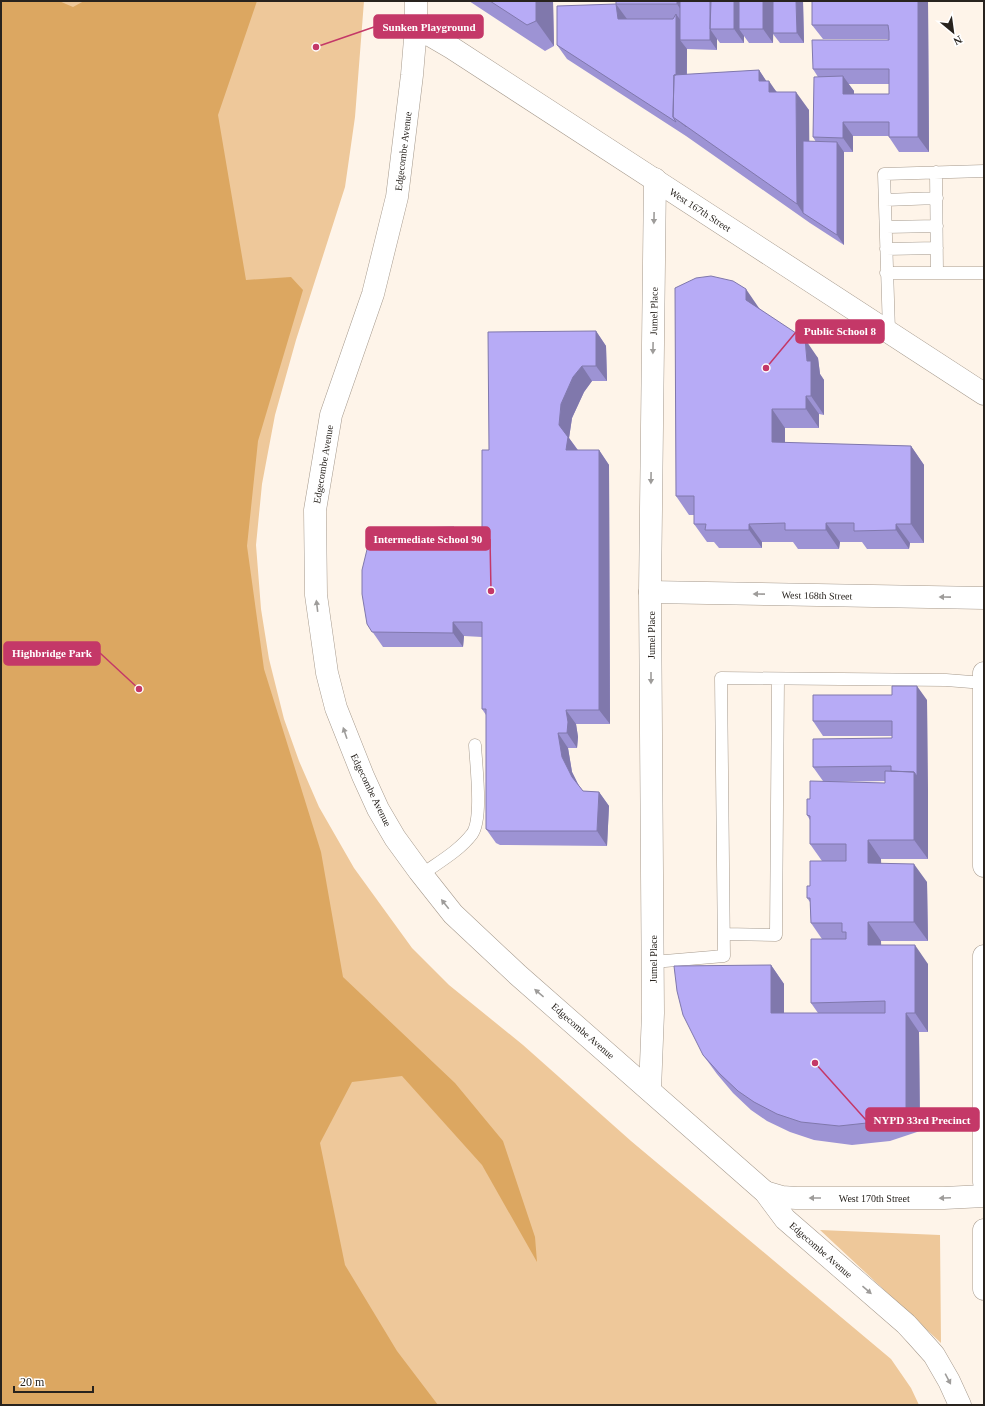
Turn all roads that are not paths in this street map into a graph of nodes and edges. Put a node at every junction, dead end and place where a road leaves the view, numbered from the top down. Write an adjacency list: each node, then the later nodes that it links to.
1 (416, 1): 2 (street, Edgecombe Avenue)
2 (416, 27): 5 (street, West 167th Street); 24 (street, Edgecombe Avenue, one-way to 2)
3 (984, 171): 4 (lane)
4 (936, 172): 6 (lane); 7 (lane)
5 (654, 179): 15 (street, West 167th Street); 17 (street, Jumel Place, one-way to 17)
6 (937, 198): 7 (lane); 8 (lane)
7 (885, 200): 9 (lane)
8 (937, 226): 9 (lane); 10 (lane)
9 (886, 227): 11 (lane)
10 (937, 248): 11 (lane); 13 (lane)
11 (886, 249): 12 (lane)
12 (886, 273): 13 (lane); 15 (lane)
13 (937, 273): 14 (lane)
14 (984, 273)
15 (889, 331): 16 (street, West 167th Street)
16 (984, 394)
17 (650, 592): 18 (street, West 168th Street, one-way to 17); 27 (street, Jumel Place, one-way to 27)
18 (984, 598)
19 (984, 672): 21 (street)
20 (778, 679): 21 (lane); 25 (lane); 25 (lane)
21 (984, 683): 23 (street)
22 (475, 745): 24 (lane)
23 (984, 866)
24 (421, 875): 28 (street, Edgecombe Avenue, one-way to 24)
25 (724, 934): 27 (lane)
26 (984, 956): 29 (street)
27 (653, 962): 28 (street, Jumel Place)
28 (650, 1090): 30 (street, Edgecombe Avenue)
29 (984, 1182)
30 (765, 1192): 31 (street, West 170th Street, one-way to 30); 34 (street, Edgecombe Avenue, one-way to 34)
31 (984, 1196)
32 (984, 1230): 33 (street)
33 (984, 1289)
34 (960, 1405)

